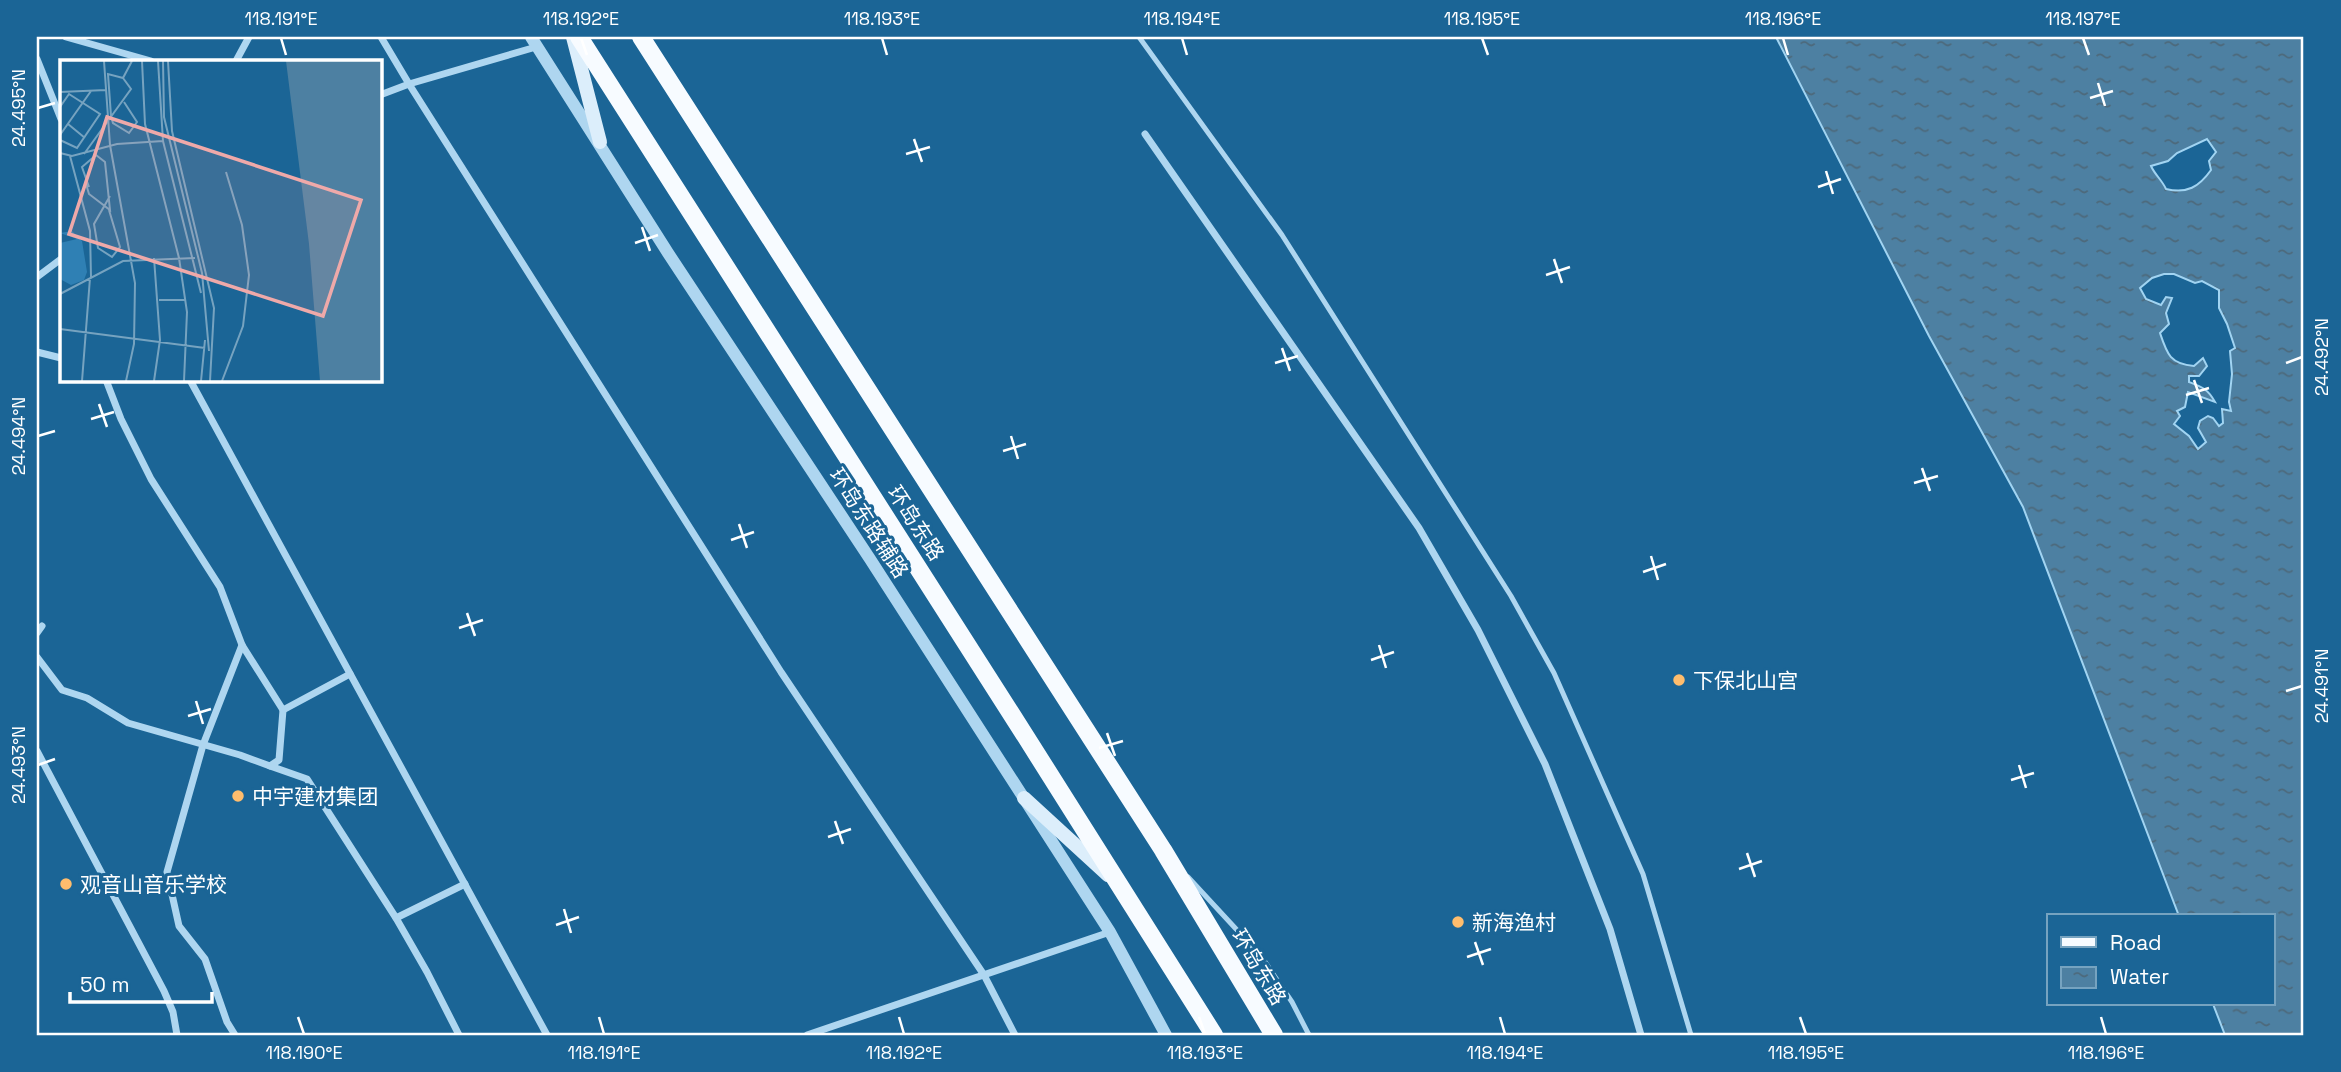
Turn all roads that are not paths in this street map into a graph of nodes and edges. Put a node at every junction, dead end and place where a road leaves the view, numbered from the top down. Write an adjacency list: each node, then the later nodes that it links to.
1 (66, 37): 10 (street)
2 (249, 37): 11 (street)
3 (382, 37): 12 (street)
4 (573, 37): 16 (main road)
5 (579, 37): 35 (main road, 环岛东路)
6 (641, 37): 33 (main road, 环岛东路)
7 (1139, 37): 50 (lane)
8 (534, 42): 12 (street); 16 (street, 环岛东路辅路)
9 (37, 59): 14 (street)
10 (147, 60)
11 (237, 60)
12 (409, 84): 13 (street); 38 (street)
13 (382, 94)
14 (60, 116)
15 (1145, 134): 49 (street)
16 (600, 142): 32 (street, 环岛东路辅路)
17 (60, 260): 18 (street)
18 (37, 277)
19 (37, 352): 20 (street)
20 (60, 358)
21 (107, 382): 25 (street)
22 (191, 382): 27 (street)
23 (42, 626): 24 (street)
24 (37, 633)
25 (242, 645): 28 (street); 29 (street)
26 (37, 657): 29 (street)
27 (350, 674): 28 (street); 34 (street)
28 (283, 710): 31 (street)
29 (203, 745): 31 (street); 40 (street)
30 (37, 751): 39 (street)
31 (270, 766): 36 (street)
32 (1024, 798): 35 (main road); 37 (street, 环岛东路辅路)
33 (1163, 850): 47 (main road, 环岛东路); 48 (lane)
34 (465, 884): 36 (street); 42 (street)
35 (1120, 886): 46 (main road, 环岛东路)
36 (396, 918): 41 (street)
37 (1110, 932): 38 (street); 45 (street, 环岛东路辅路)
38 (984, 975): 43 (street); 44 (street)
39 (177, 1035)
40 (235, 1035)
41 (459, 1035)
42 (547, 1035)
43 (807, 1035)
44 (1015, 1035)
45 (1167, 1035)
46 (1214, 1035)
47 (1273, 1035)
48 (1309, 1035)
49 (1641, 1035)
50 (1691, 1035)

